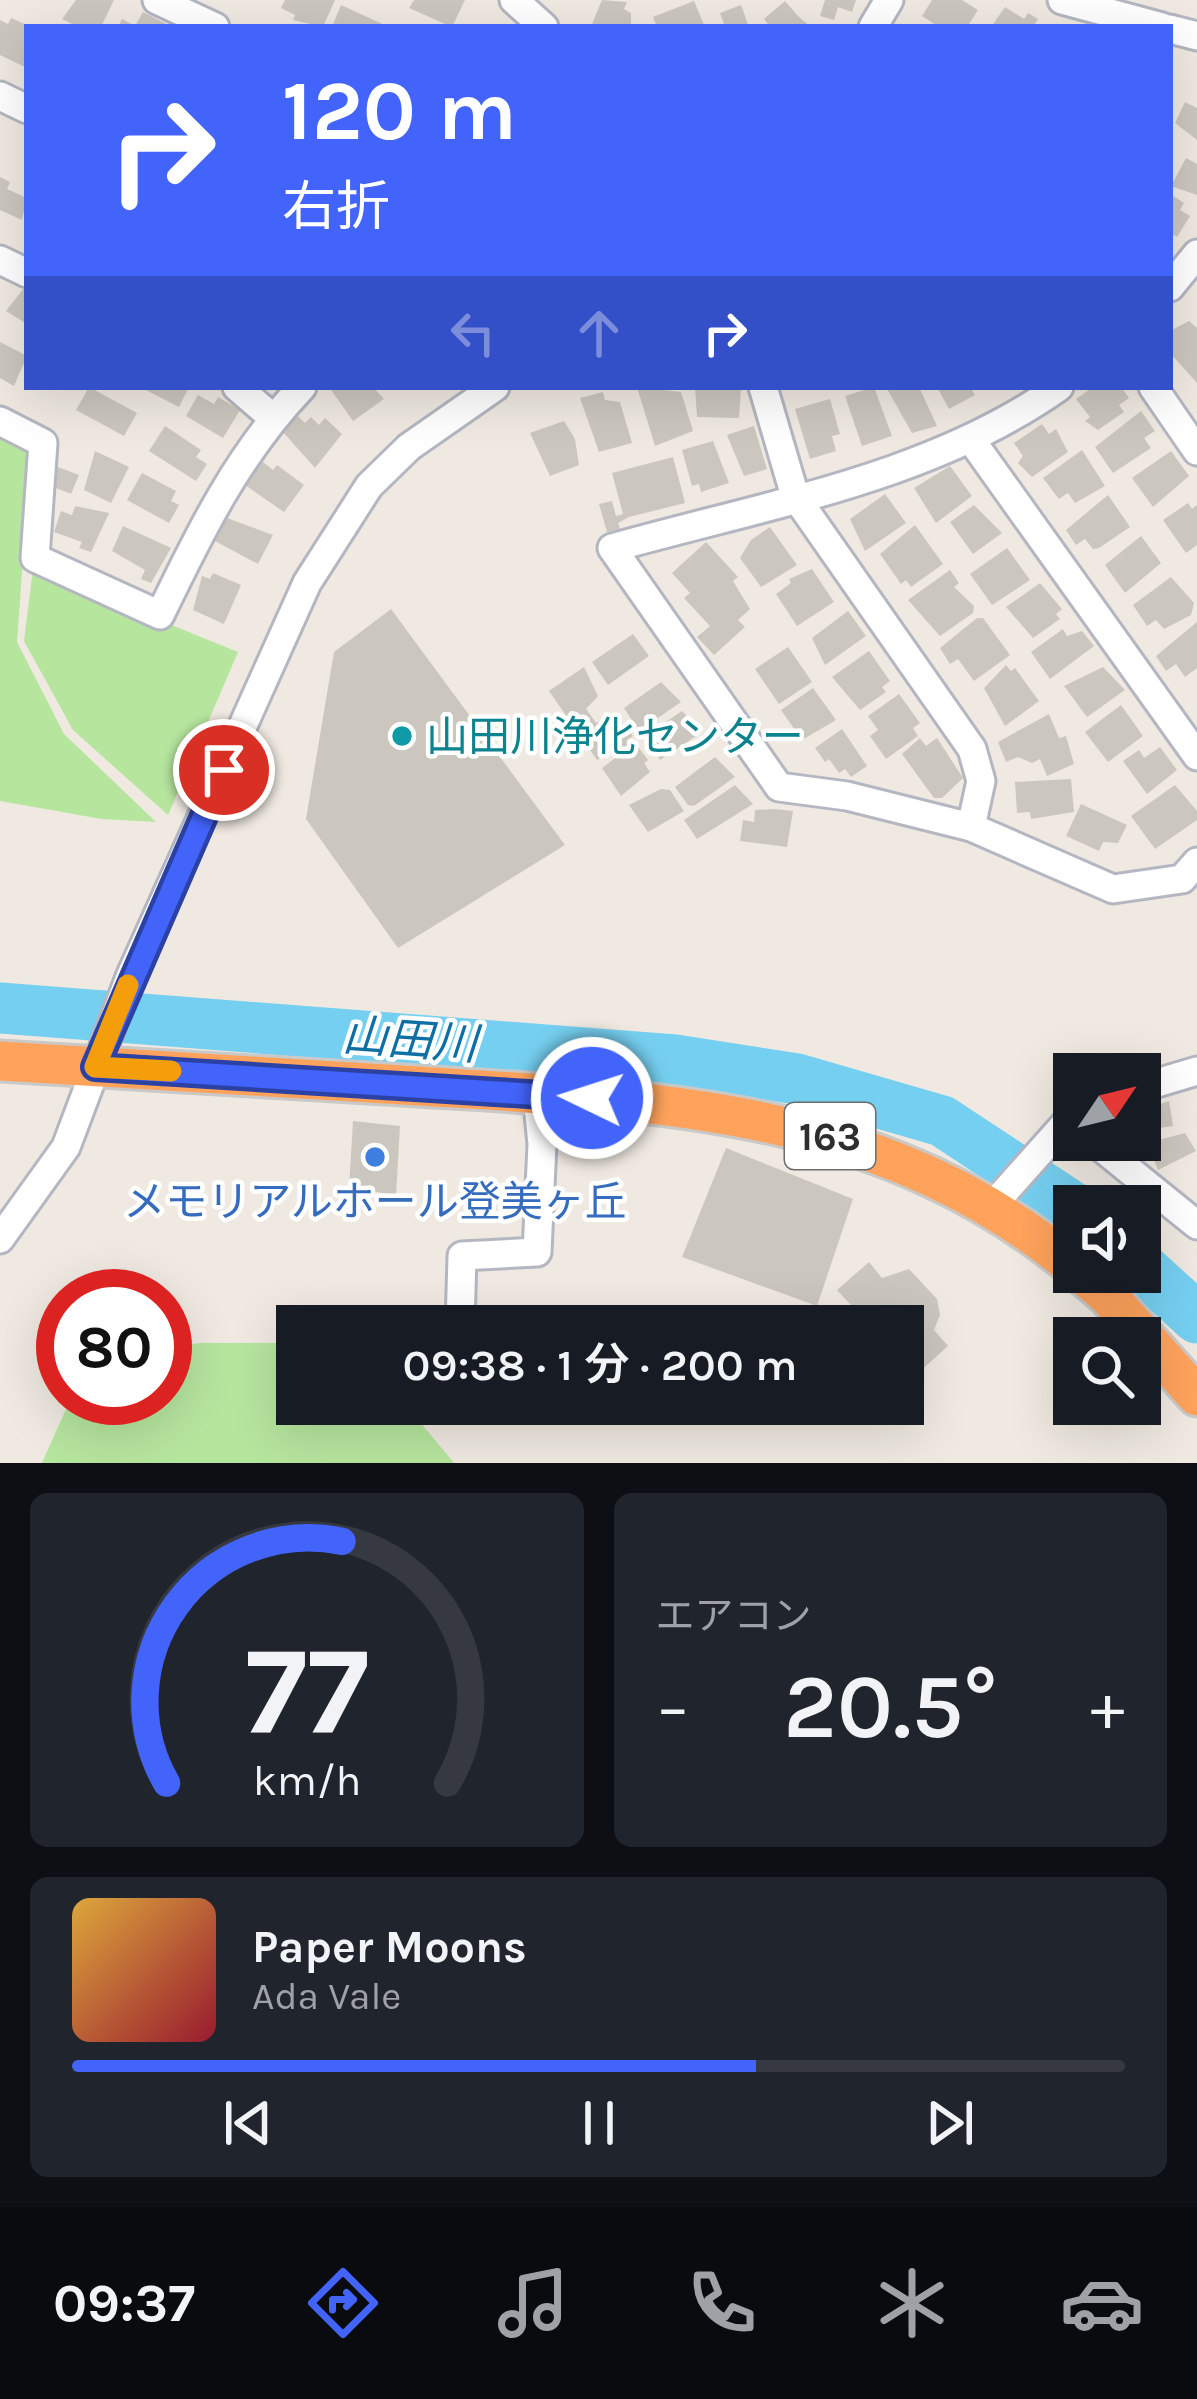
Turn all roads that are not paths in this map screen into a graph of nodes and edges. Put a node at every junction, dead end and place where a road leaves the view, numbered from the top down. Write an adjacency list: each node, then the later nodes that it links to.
1 (158, 0): 5 (street)
2 (514, 0): 6 (street)
3 (1062, 0): 4 (street)
4 (1105, 13): 7 (street)
5 (208, 24)
6 (541, 24)
7 (1150, 24)
8 (1197, 254): 9 (street)
9 (1173, 283)
10 (240, 390): 16 (street)
11 (299, 390): 16 (street)
12 (491, 390): 25 (street)
13 (765, 390): 20 (street)
14 (1054, 390): 18 (street)
15 (1155, 390): 19 (street)
16 (273, 418): 17 (street)
17 (0, 421)
18 (973, 441): 20 (street); 21 (street)
19 (1197, 451)
20 (795, 496): 22 (street); 22 (street)
21 (1197, 756)
22 (971, 827): 23 (street)
23 (1197, 862)
24 (0, 1061): 25 (highway, 163)
25 (95, 1067): 28 (highway, 163); 33 (street)
26 (1197, 1071): 27 (street)
27 (1161, 1082)
28 (537, 1094): 31 (highway, 163); 36 (street)
29 (1053, 1134): 31 (street)
30 (1118, 1161): 32 (street)
31 (1002, 1194): 34 (highway, 163)
32 (1197, 1225)
33 (0, 1239)
34 (1053, 1246)
35 (1100, 1293): 37 (highway, 163)
36 (461, 1305)
37 (1197, 1396)

